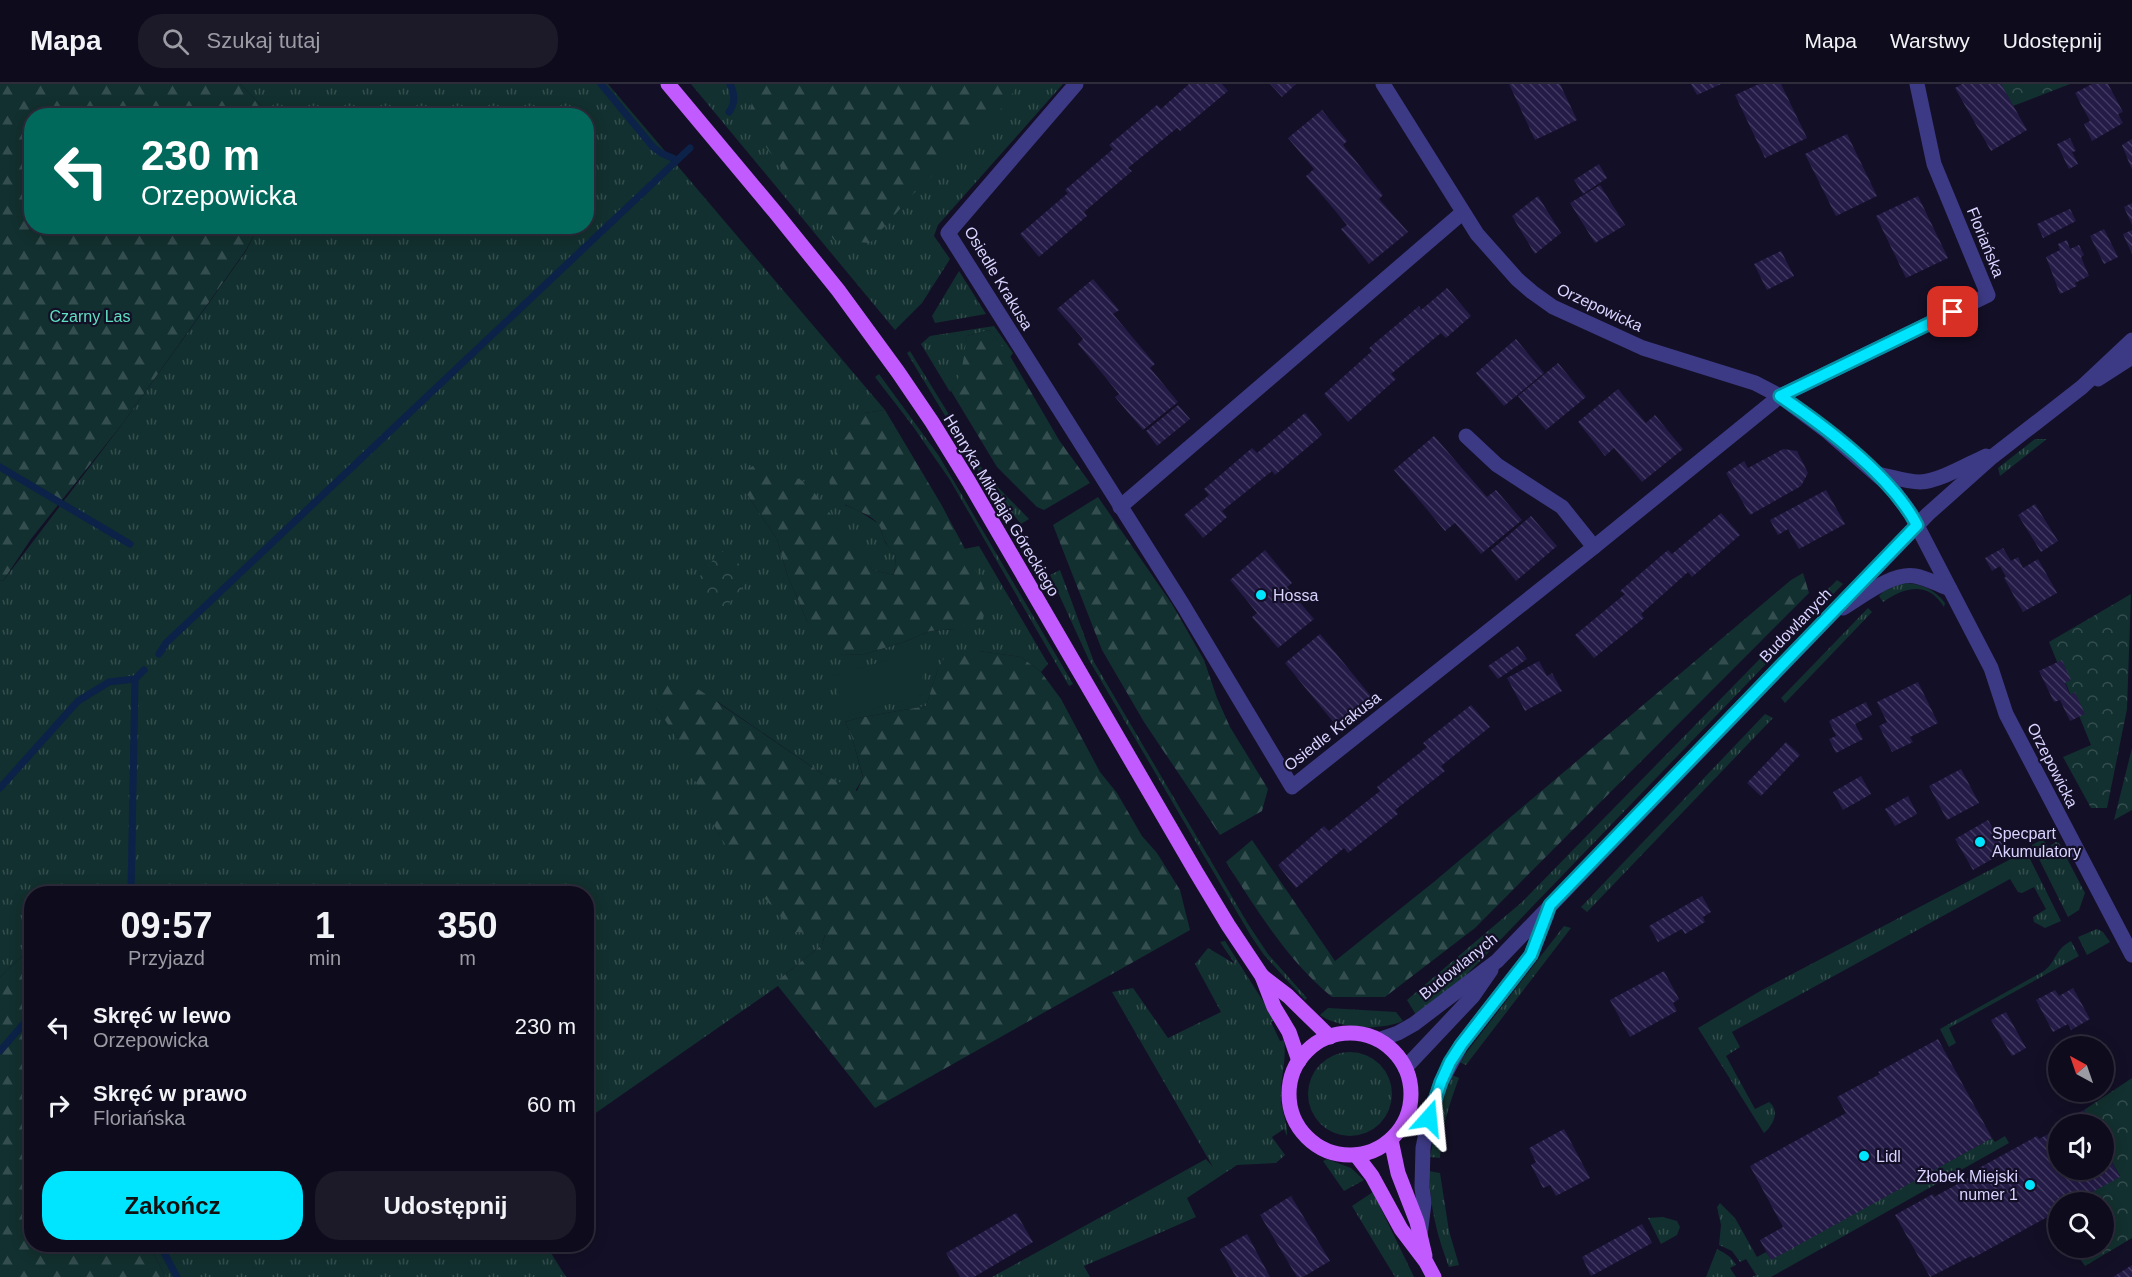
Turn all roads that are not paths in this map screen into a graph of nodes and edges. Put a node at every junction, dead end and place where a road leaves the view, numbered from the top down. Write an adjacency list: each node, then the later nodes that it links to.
1 (668, 84): 21 (main road, Henryka Mikołaja Góreckiego)
2 (1076, 84): 13 (street, Osiedle Krakusa)
3 (1383, 84): 5 (street, Orzepowicka)
4 (1917, 84): 9 (street, Floriańska)
5 (1462, 213): 9 (street, Orzepowicka); 13 (street)
6 (2132, 340): 8 (street, Budowlanych)
7 (2132, 357): 8 (street, Budowlanych)
8 (2082, 387): 11 (street, Budowlanych)
9 (1780, 396): 12 (street, Orzepowicka); 15 (street, Osiedle Krakusa)
10 (1466, 436): 15 (street)
11 (2003, 449): 12 (street, Orzepowicka); 14 (street, Budowlanych)
12 (1877, 473): 14 (street, Orzepowicka)
13 (1120, 507): 15 (street, Osiedle Krakusa)
14 (1917, 525): 16 (street, Orzepowicka); 17 (street, Budowlanych)
15 (1594, 547)
16 (1950, 589): 17 (street); 19 (street, Orzepowicka)
17 (1827, 617): 18 (street, Budowlanych)
18 (1550, 905): 20 (street, Budowlanych); 28 (street, Budowlanych)
19 (2132, 955)
20 (1497, 961): 23 (street, Budowlanych); 25 (street)
21 (1262, 976): 22 (main road, Henryka Mikołaja Góreckiego); 24 (main road, Henryka Mikołaja Góreckiego)
22 (1330, 1037): 23 (main road); 24 (main road)
23 (1378, 1040): 25 (main road)
24 (1299, 1061): 27 (main road)
25 (1405, 1068): 26 (main road)
26 (1391, 1140): 27 (main road); 28 (main road)
27 (1356, 1155): 29 (main road)
28 (1420, 1235): 29 (main road)
29 (1426, 1262): 30 (main road)
30 (1434, 1277)

